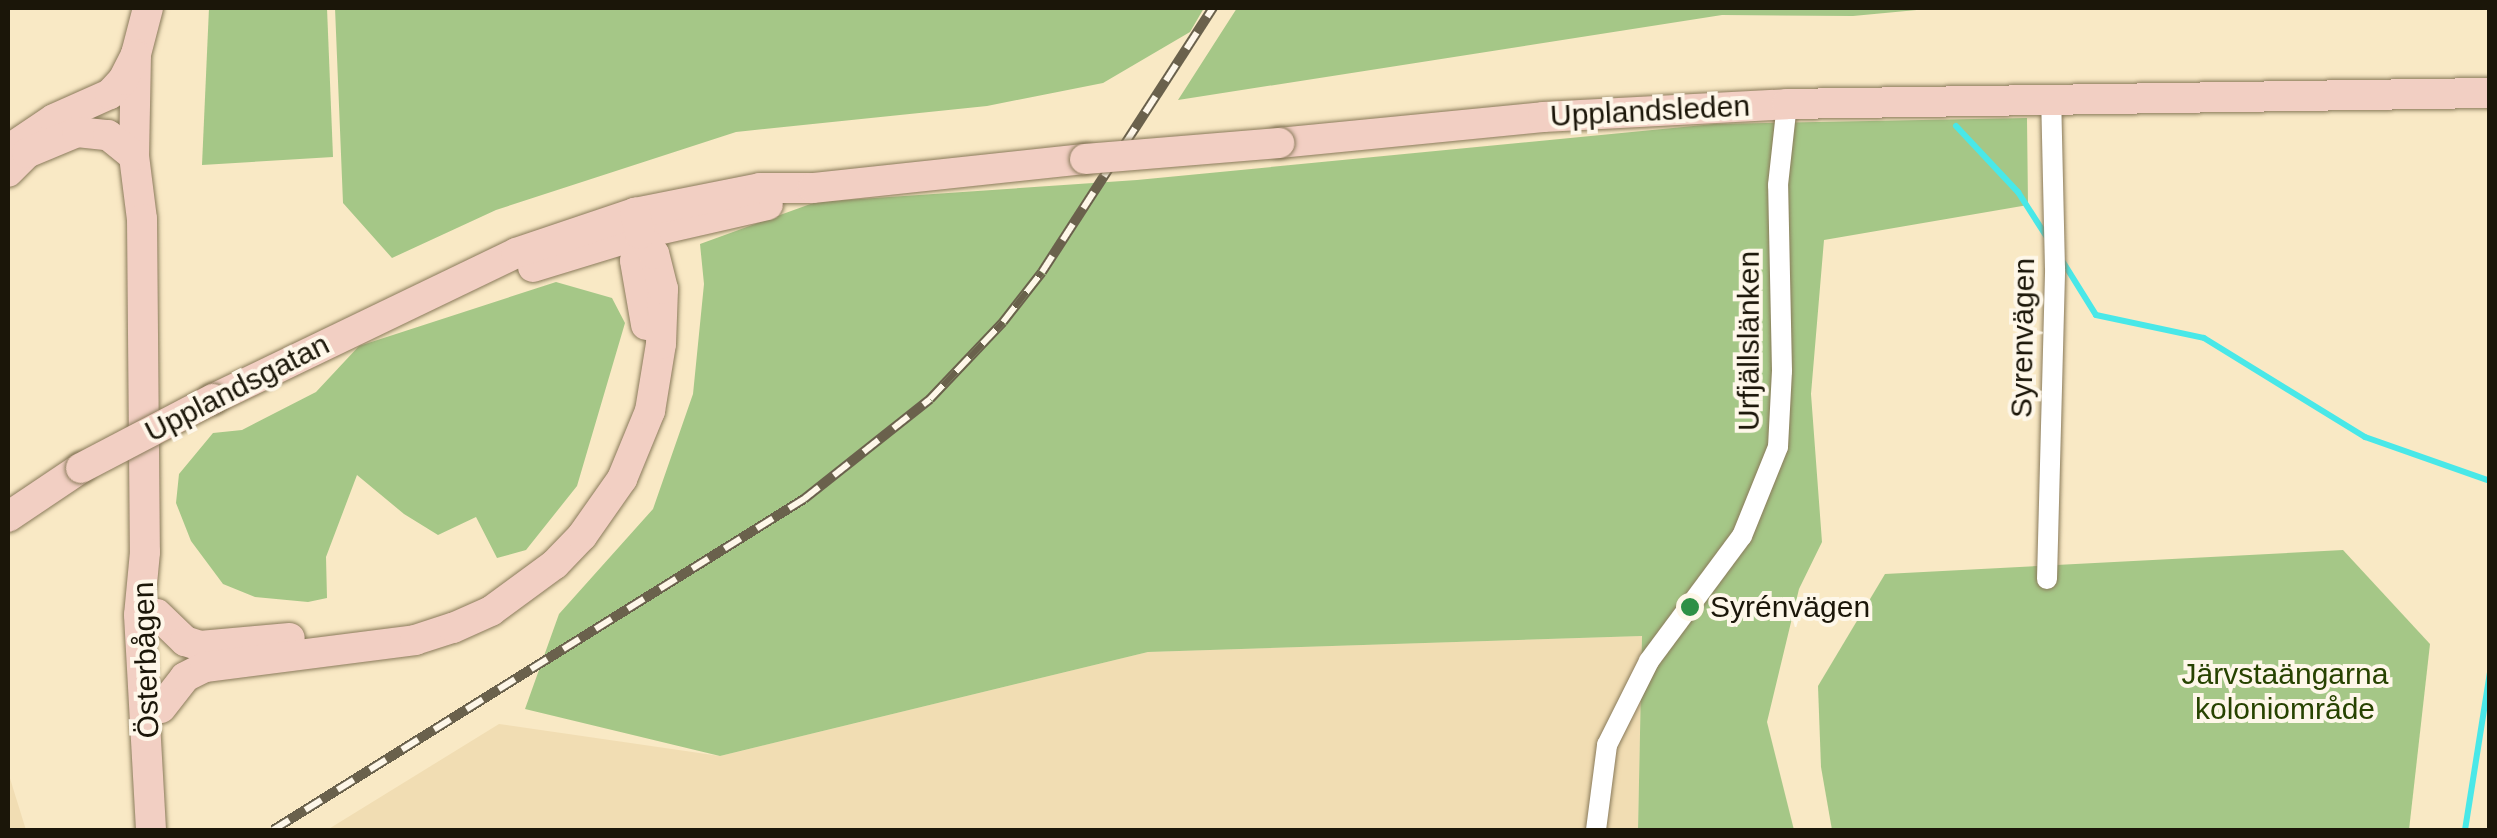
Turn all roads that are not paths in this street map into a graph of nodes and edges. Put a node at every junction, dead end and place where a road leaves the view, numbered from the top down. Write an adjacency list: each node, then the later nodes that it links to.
1 (148, 9): 2 (main road, Österbågen); 9 (main road, Österbågen)
2 (136, 54): 6 (main road); 7 (main road, Österbågen)
3 (2490, 93): 4 (main road, Upplandsleden)
4 (2051, 97): 5 (main road, Upplandsleden); 15 (street, Syrenvägen)
5 (1787, 104): 10 (main road, Upplandsleden, bridge); 20 (street, Urfjällslänken)
6 (8, 150)
7 (134, 156): 8 (main road); 9 (main road, Österbågen)
8 (8, 172)
9 (142, 219): 14 (main road, Österbågen)
10 (637, 224): 11 (main road, Upplandsgatan, bridge); 16 (main road); 17 (main road)
11 (81, 468): 12 (main road, Upplandsgatan); 13 (main road, Upplandsgatan)
12 (8, 498)
13 (8, 517)
14 (145, 552): 16 (main road, Österbågen); 18 (main road, Österbågen)
15 (2047, 579)
16 (157, 614): 17 (main road, Österbågen)
17 (161, 708): 18 (main road, Österbågen)
18 (150, 768): 19 (main road, Österbågen)
19 (151, 830)
20 (1596, 830)

